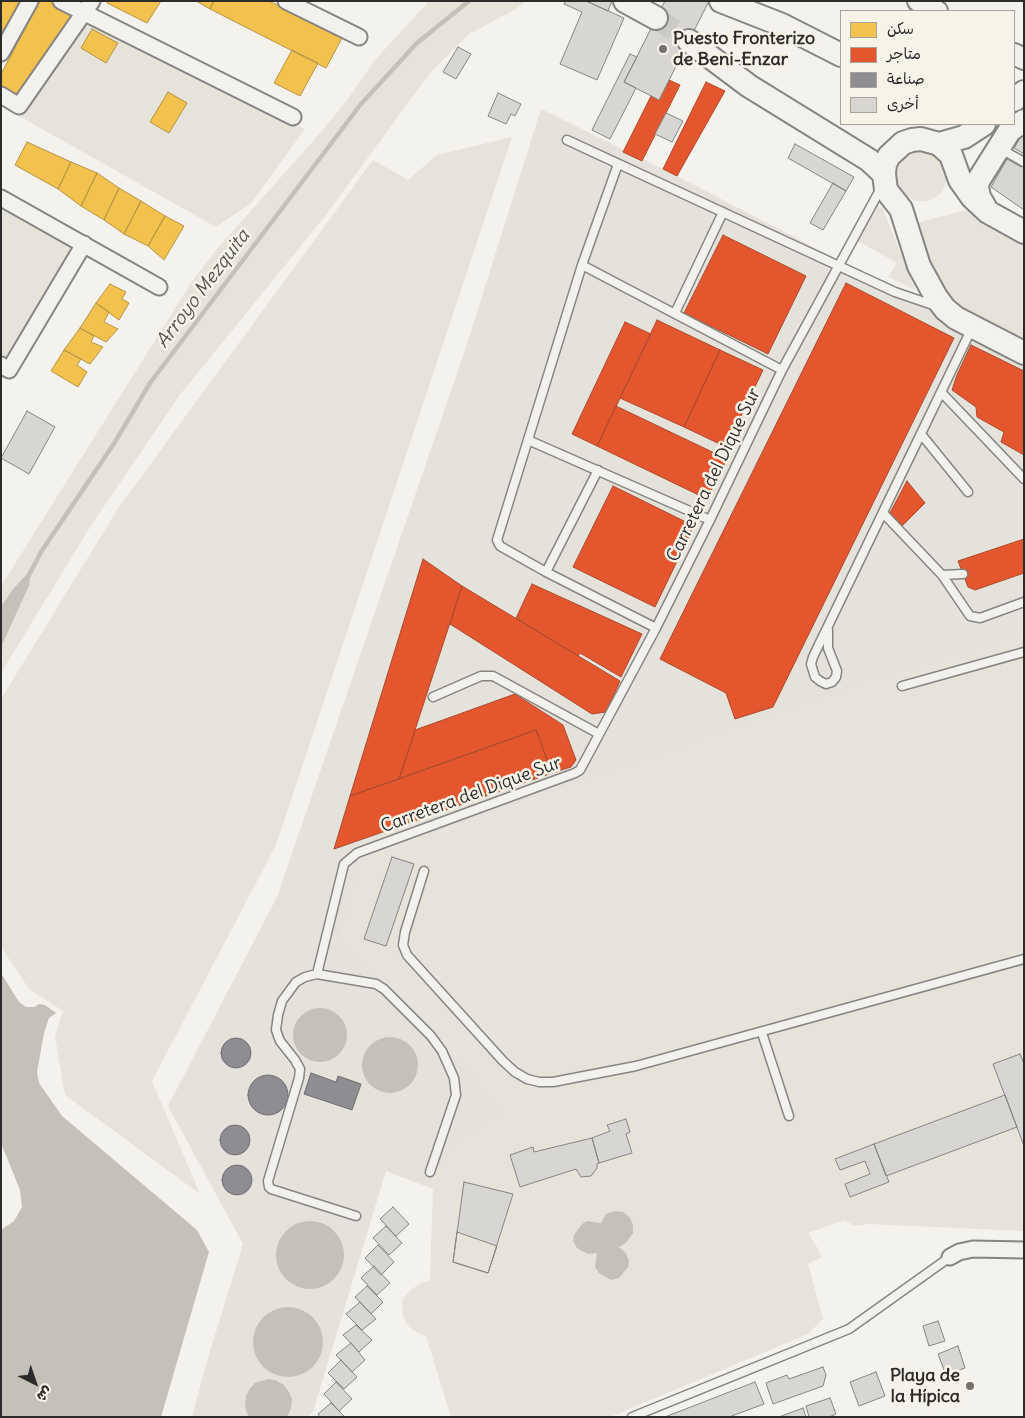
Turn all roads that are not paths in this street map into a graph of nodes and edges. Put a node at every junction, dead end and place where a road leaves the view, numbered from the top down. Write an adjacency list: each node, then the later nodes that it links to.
1 (30, 1): 12 (street)
2 (61, 1): 7 (street)
3 (286, 1): 10 (street)
4 (625, 1): 9 (main road)
5 (721, 1): 13 (main road)
6 (918, 1): 8 (main road)
7 (89, 7): 14 (street); 15 (street)
8 (935, 10)
9 (656, 18)
10 (359, 38)
11 (689, 41): 23 (main road)
12 (3, 44)
13 (840, 54)
14 (1, 96)
15 (293, 116)
16 (1024, 121): 20 (main road)
17 (982, 125): 19 (main road)
18 (567, 140): 22 (lane)
19 (939, 144): 23 (main road); 26 (main road)
20 (998, 147): 21 (lane); 26 (main road)
21 (1024, 162)
22 (618, 164): 25 (lane); 29 (lane)
23 (884, 178): 30 (lane, Carretera del Dique Sur); 32 (main road)
24 (1, 198): 28 (street)
25 (724, 212): 30 (lane); 33 (lane)
26 (988, 212): 27 (main road)
27 (1024, 232)
28 (84, 244): 31 (street); 36 (street)
29 (582, 265): 33 (lane); 40 (lane)
30 (838, 265): 32 (lane); 37 (lane, Carretera del Dique Sur)
31 (158, 287)
32 (945, 309): 34 (main road)
33 (675, 314): 37 (lane)
34 (972, 327): 35 (main road); 38 (lane)
35 (1024, 352)
36 (1, 365)
37 (782, 370): 45 (lane, Carretera del Dique Sur)
38 (941, 392): 39 (lane); 42 (lane)
39 (921, 434): 43 (lane); 44 (lane)
40 (528, 440): 41 (lane); 46 (lane)
41 (598, 470): 45 (lane); 46 (lane)
42 (1024, 479)
43 (968, 492)
44 (883, 513): 48 (lane); 51 (lane)
45 (710, 520): 50 (lane, Carretera del Dique Sur)
46 (546, 572): 50 (lane)
47 (963, 574): 48 (lane)
48 (942, 575): 49 (lane)
49 (1024, 602)
50 (656, 628): 55 (lane, Carretera del Dique Sur)
51 (828, 630): 51 (lane)
52 (1024, 652): 53 (lane)
53 (902, 686)
54 (433, 697): 55 (lane)
55 (599, 734): 58 (lane, Carretera del Dique Sur)
56 (424, 871): 59 (lane)
57 (1024, 959): 59 (lane)
58 (317, 974): 61 (lane); 62 (lane)
59 (762, 1033): 60 (lane)
60 (789, 1116)
61 (430, 1172)
62 (356, 1216)
63 (1024, 1250): 64 (street)
64 (950, 1257): 65 (lane)
65 (632, 1417)

